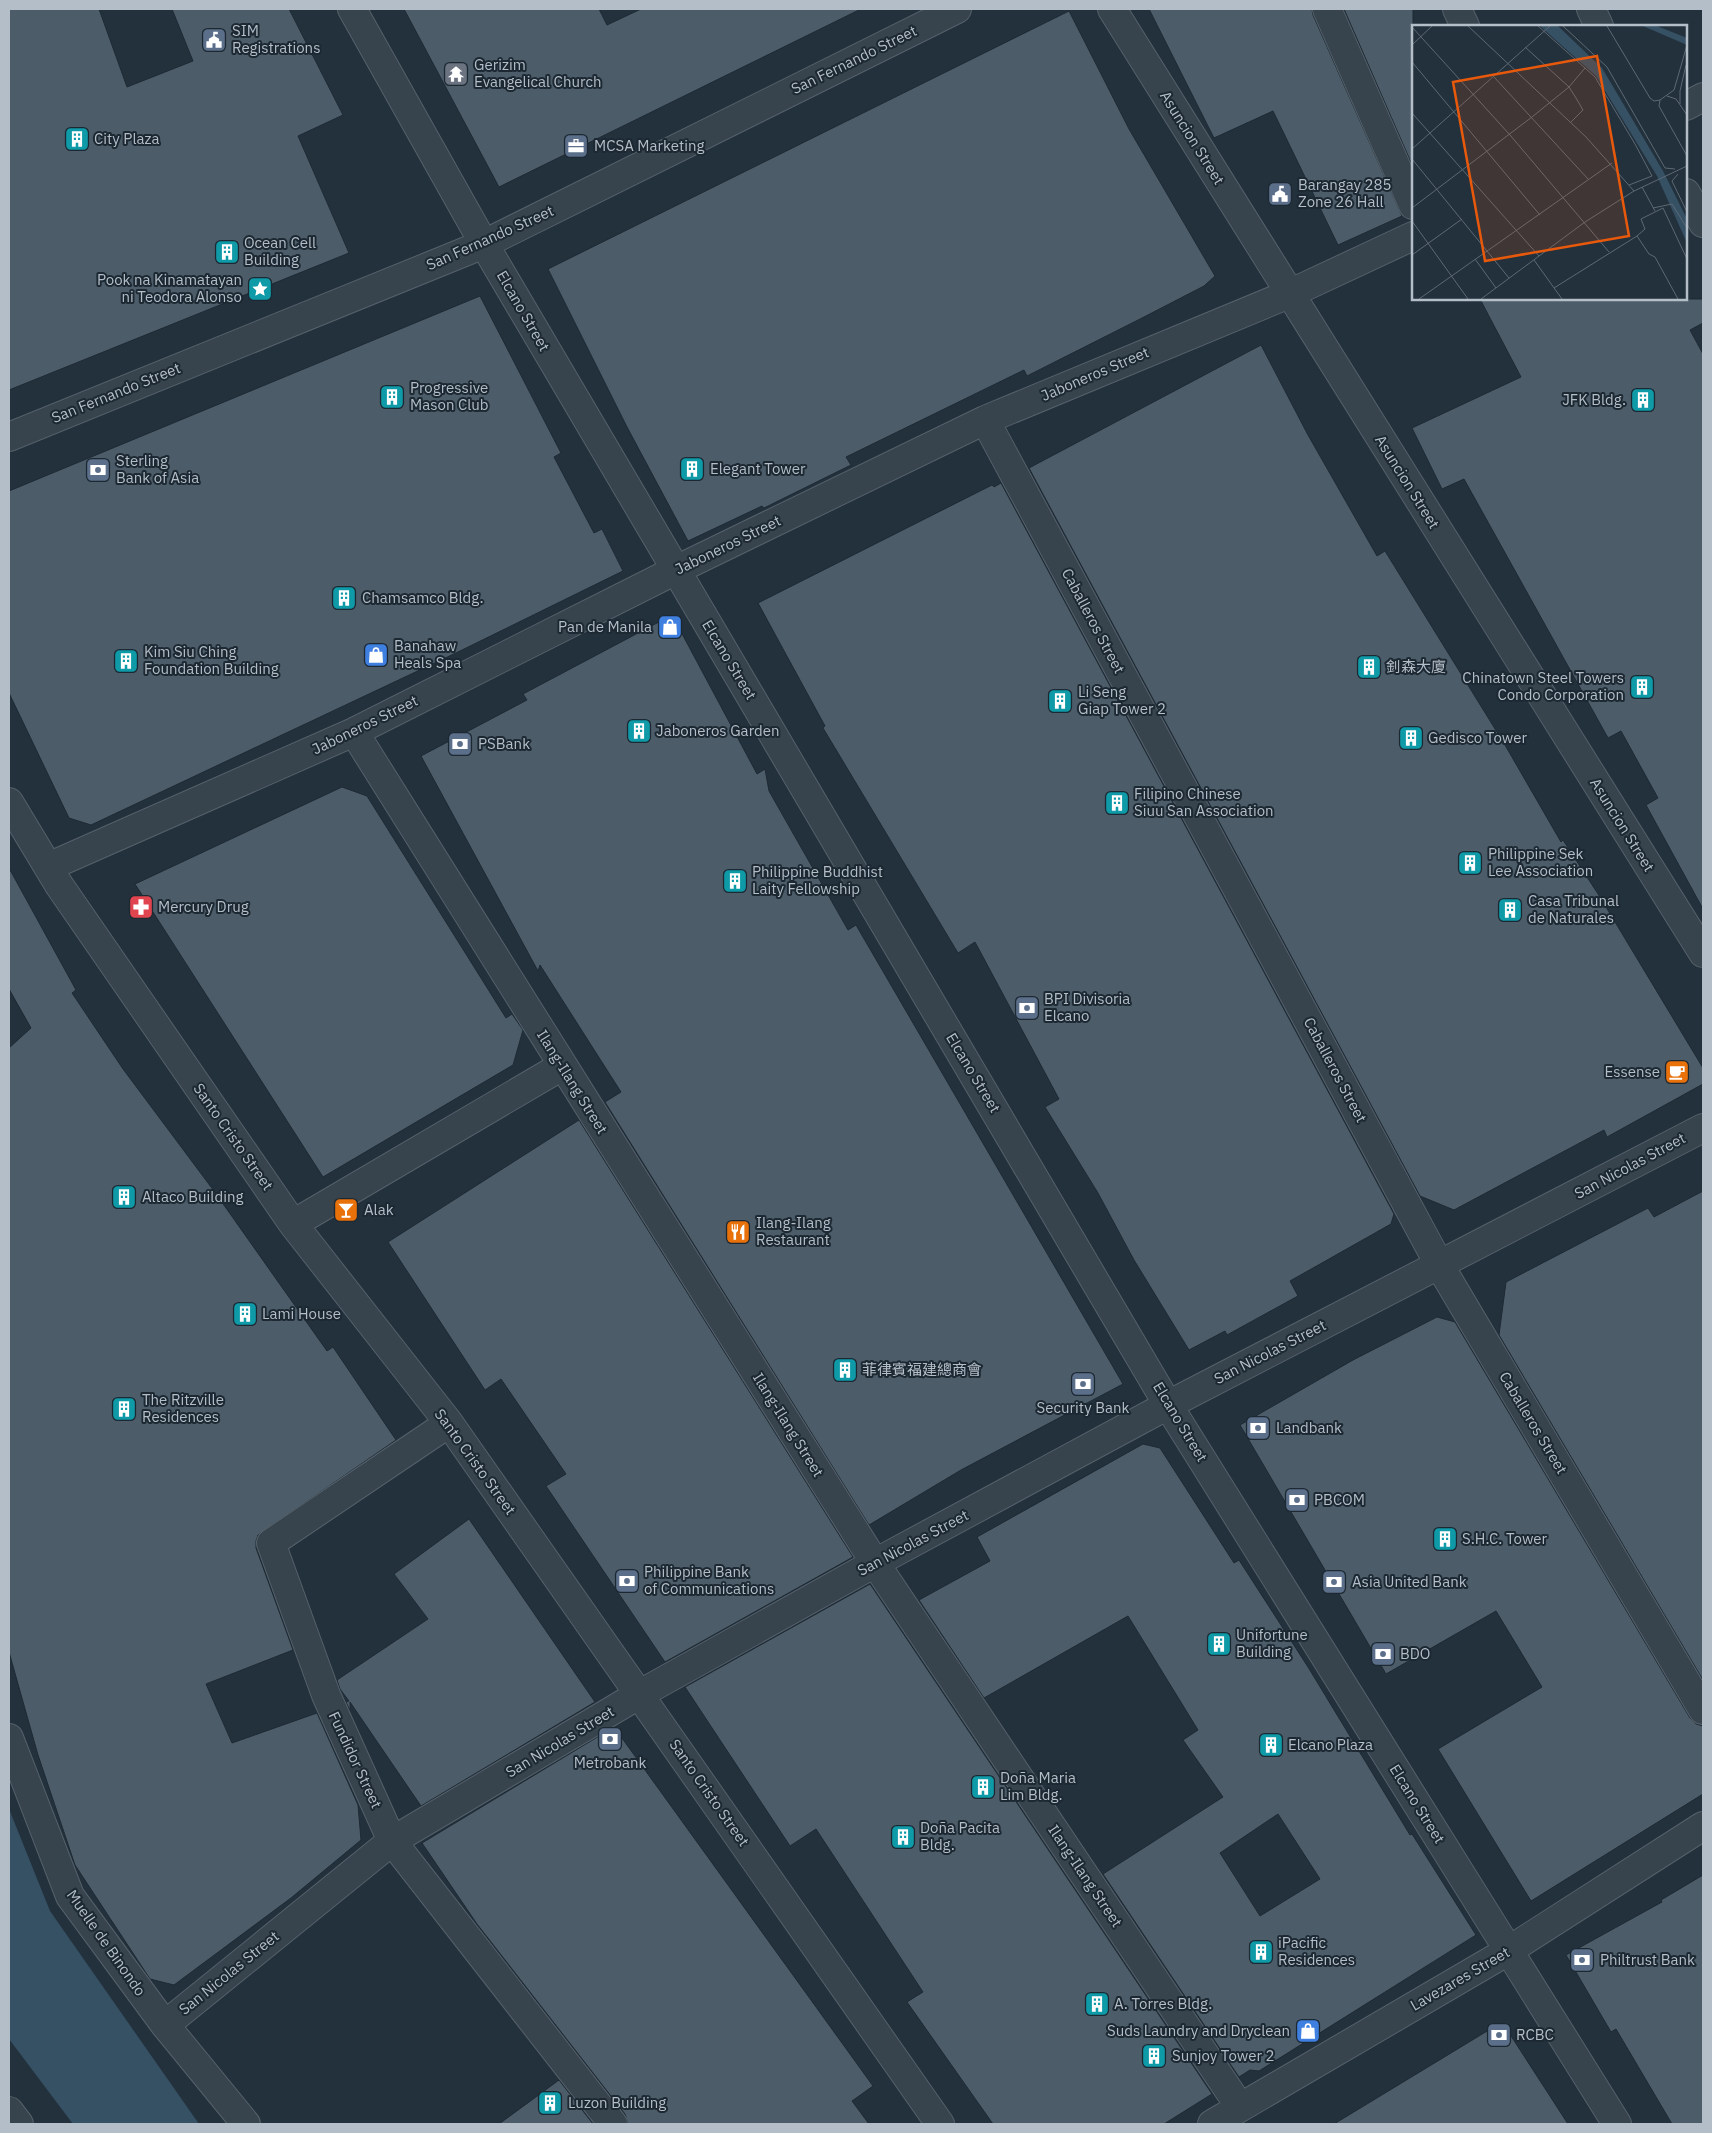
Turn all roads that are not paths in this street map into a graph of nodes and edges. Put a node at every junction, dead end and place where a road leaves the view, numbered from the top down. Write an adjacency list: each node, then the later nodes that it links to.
1 (352, 9): 15 (street, Elcano Street)
2 (957, 9): 15 (street, San Fernando Street)
3 (1112, 9): 16 (street, Asuncion Street)
4 (1327, 9): 12 (street)
5 (1457, 9): 7 (street)
6 (1591, 9): 8 (street)
7 (1465, 25)
8 (1599, 25)
9 (1703, 98): 10 (street)
10 (1687, 106)
11 (1687, 195): 13 (street)
12 (1412, 203)
13 (1703, 223)
14 (1412, 236): 16 (street, Jaboneros Street)
15 (484, 244): 18 (street, San Fernando Street); 19 (street, Elcano Street)
16 (1289, 294): 17 (street, Jaboneros Street); 23 (street, Asuncion Street)
17 (985, 420): 19 (street, Jaboneros Street); 27 (street, Caballeros Street)
18 (9, 437)
19 (676, 570): 20 (street, Jaboneros Street); 28 (street, Elcano Street)
20 (354, 732): 22 (street, Jaboneros Street); 24 (street, Ilang-Ilang Street)
21 (9, 802): 22 (street, Santo Cristo Street)
22 (48, 867): 26 (street, Santo Cristo Street)
23 (1703, 953)
24 (562, 1066): 26 (street); 30 (street, Ilang-Ilang Street)
25 (1703, 1128): 27 (street, San Nicolas Street)
26 (293, 1224): 29 (street, Santo Cristo Street)
27 (1440, 1266): 28 (street, San Nicolas Street); 32 (street, Caballeros Street)
28 (1168, 1405): 30 (street, San Nicolas Street); 36 (street, Elcano Street)
29 (449, 1423): 31 (street, Santo Cristo Street); 35 (street, Fundidor Street)
30 (875, 1563): 31 (street, San Nicolas Street); 38 (street, Ilang-Ilang Street)
31 (640, 1694): 35 (street, San Nicolas Street); 43 (street, Santo Cristo Street)
32 (1703, 1710)
33 (9, 1738): 37 (street, Muelle de Binondo)
34 (1703, 1826): 36 (street, Lavezares Street)
35 (392, 1841): 37 (street, San Nicolas Street); 42 (street, Fundidor Street)
36 (1508, 1951): 38 (street, Lavezares Street); 45 (street, Elcano Street)
37 (165, 2025): 41 (street, Muelle de Binondo)
38 (1240, 2107): 44 (street, Lavezares Street)
39 (9, 2111): 40 (street)
40 (19, 2124)
41 (246, 2124)
42 (613, 2124)
43 (940, 2124)
44 (1212, 2124)
45 (1617, 2124)

